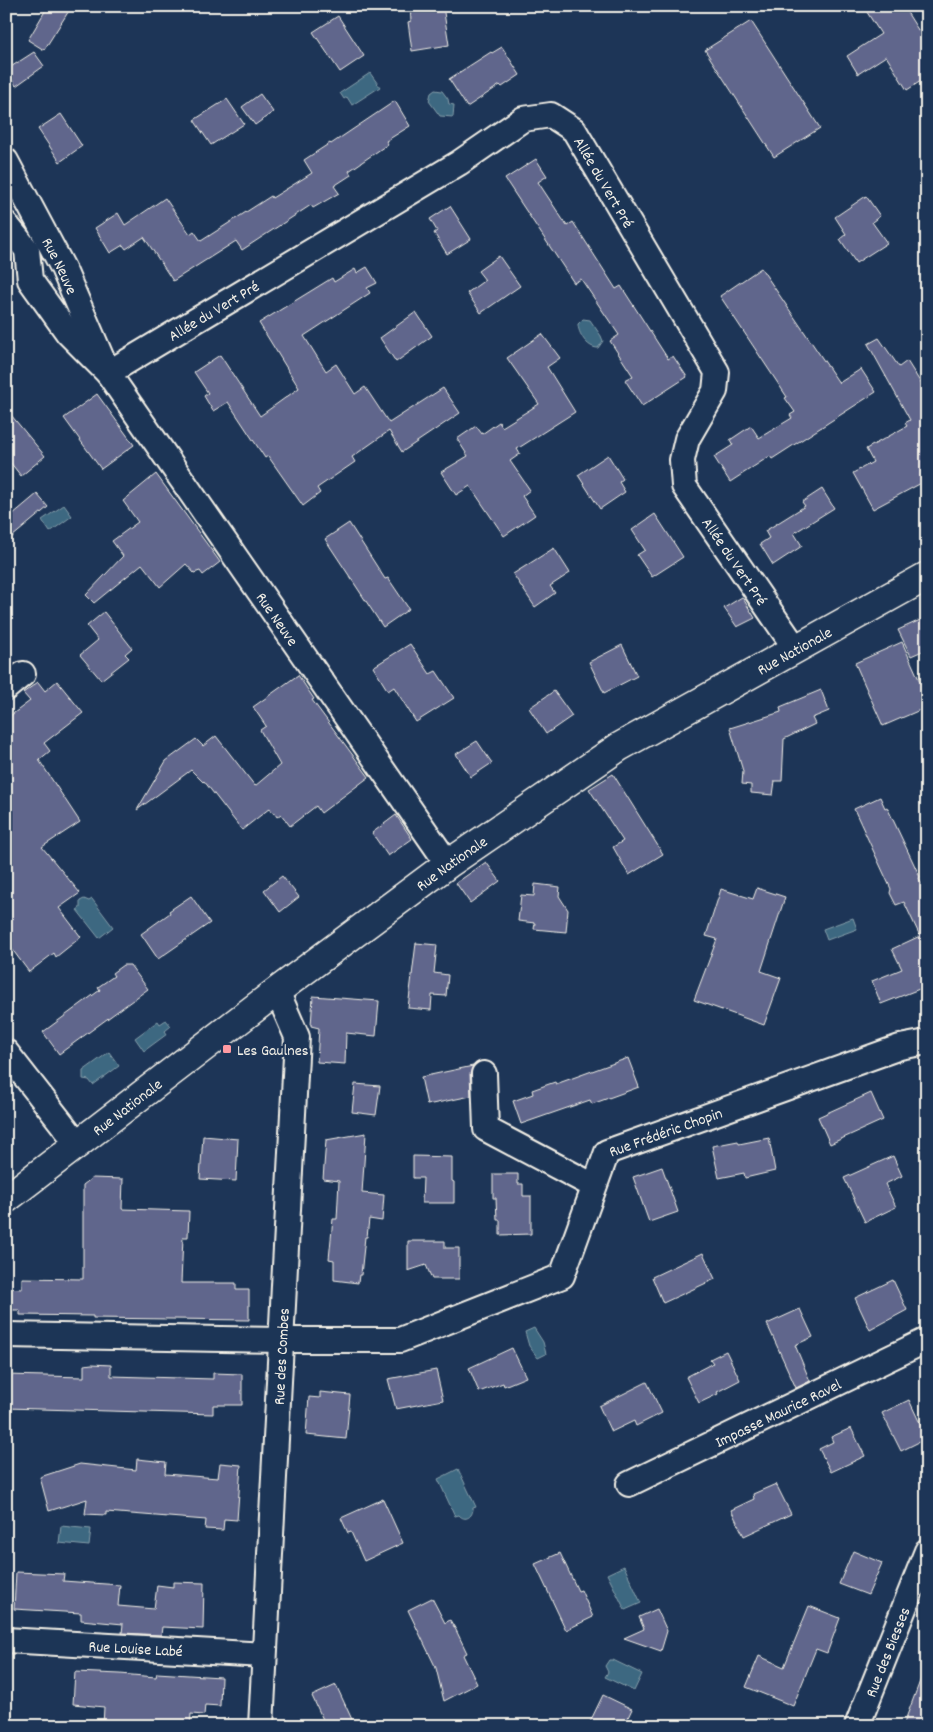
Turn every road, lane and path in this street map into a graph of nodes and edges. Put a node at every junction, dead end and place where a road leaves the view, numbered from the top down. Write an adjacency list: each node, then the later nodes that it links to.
1 (6, 161): 3 (street, Rue Neuve)
2 (6, 224): 3 (street, Rue Neuve)
3 (108, 373): 5 (street, Allée du Vert Pré); 6 (street, Rue Neuve)
4 (927, 576): 5 (main road, Rue Nationale)
5 (796, 648): 6 (main road, Rue Nationale)
6 (448, 864): 7 (main road, Rue Nationale)
7 (277, 991): 11 (main road, Rue Nationale); 15 (street, Rue des Combes)
8 (927, 1042): 12 (street, Rue Frédéric Chopin)
9 (6, 1052): 11 (street)
10 (484, 1074): 12 (street)
11 (78, 1144): 13 (main road, Rue Nationale)
12 (594, 1186): 15 (street, Rue Frédéric Chopin)
13 (6, 1198)
14 (6, 1335): 15 (street, Rue Frédéric Chopin)
15 (282, 1340): 20 (street, Rue des Combes)
16 (927, 1340): 17 (street, Impasse Maurice Ravel)
17 (629, 1484)
18 (927, 1551): 22 (street, Rue des Biesses)
19 (6, 1640): 20 (street, Rue Louise Labé)
20 (264, 1655): 21 (street, Rue des Combes)
21 (261, 1726)
22 (857, 1726)

